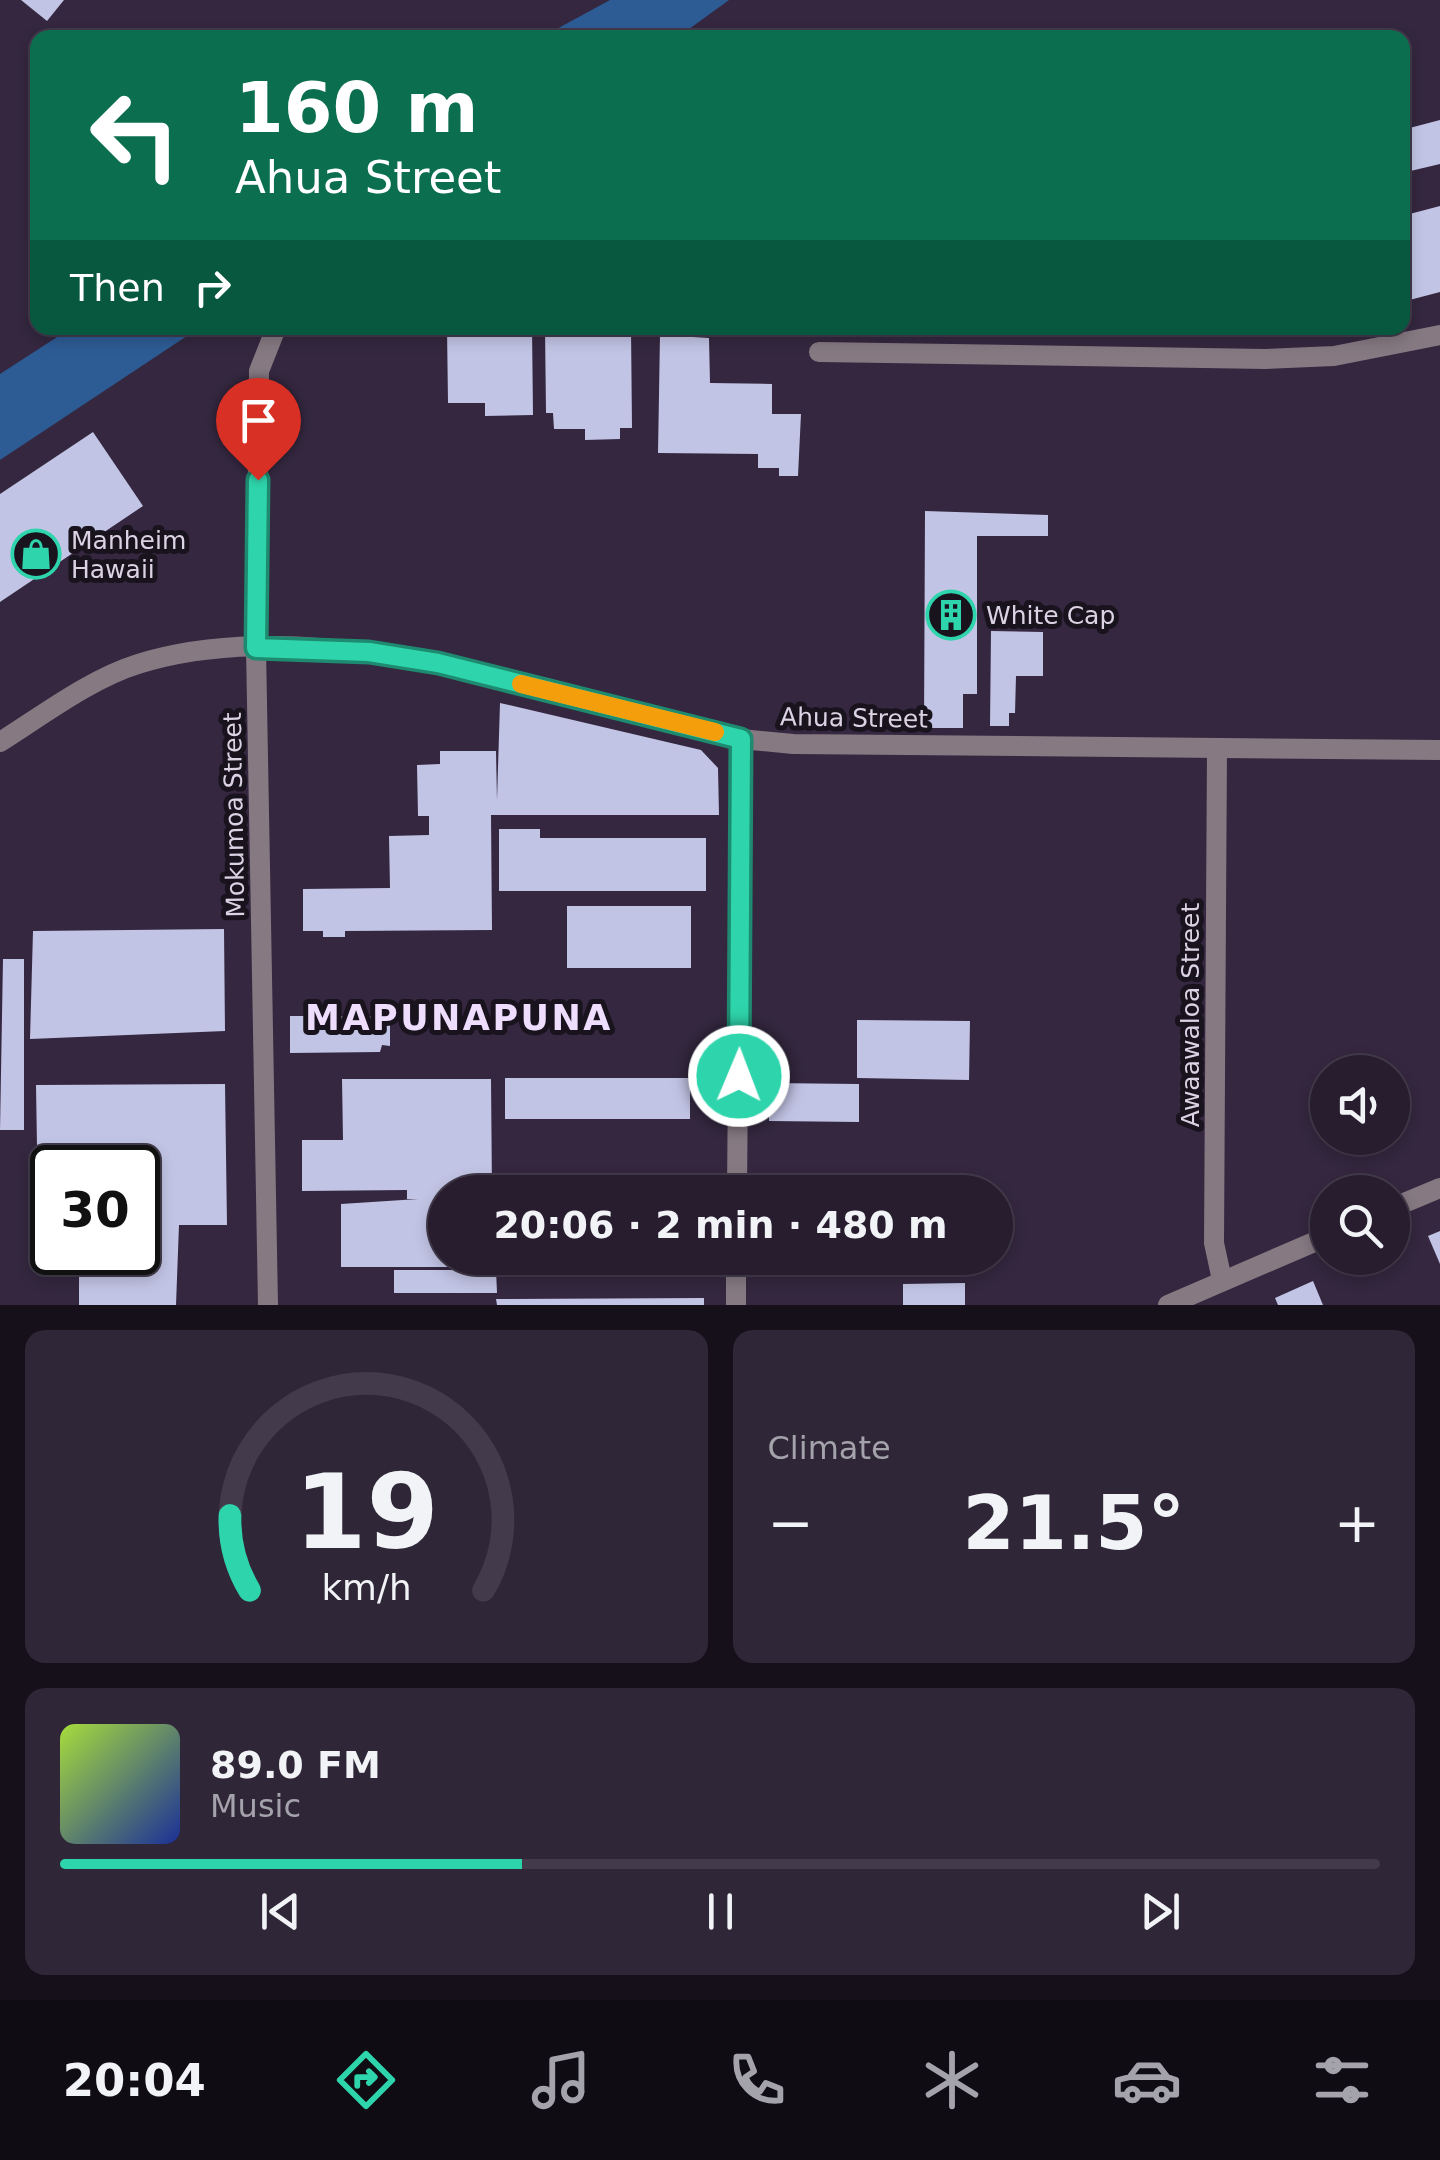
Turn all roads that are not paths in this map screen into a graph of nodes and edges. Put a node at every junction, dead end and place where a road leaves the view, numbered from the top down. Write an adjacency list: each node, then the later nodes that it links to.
1 (273, 335): 4 (street, Mokumoa Street)
2 (1440, 336): 3 (street)
3 (819, 352)
4 (256, 648): 5 (street, Ahua Street); 6 (street, Ahua Street); 15 (street, Mokumoa Street)
5 (741, 739): 7 (street, Ahua Street); 9 (street)
6 (0, 742)
7 (1217, 748): 8 (street, Ahua Street); 14 (street, Awaawaloa Street)
8 (1440, 750)
9 (737, 1175)
10 (1440, 1188): 11 (street)
11 (1410, 1200)
12 (1310, 1243): 14 (street)
13 (736, 1275): 16 (street)
14 (1222, 1280): 17 (street)
15 (268, 1305)
16 (736, 1305)
17 (1168, 1305)

